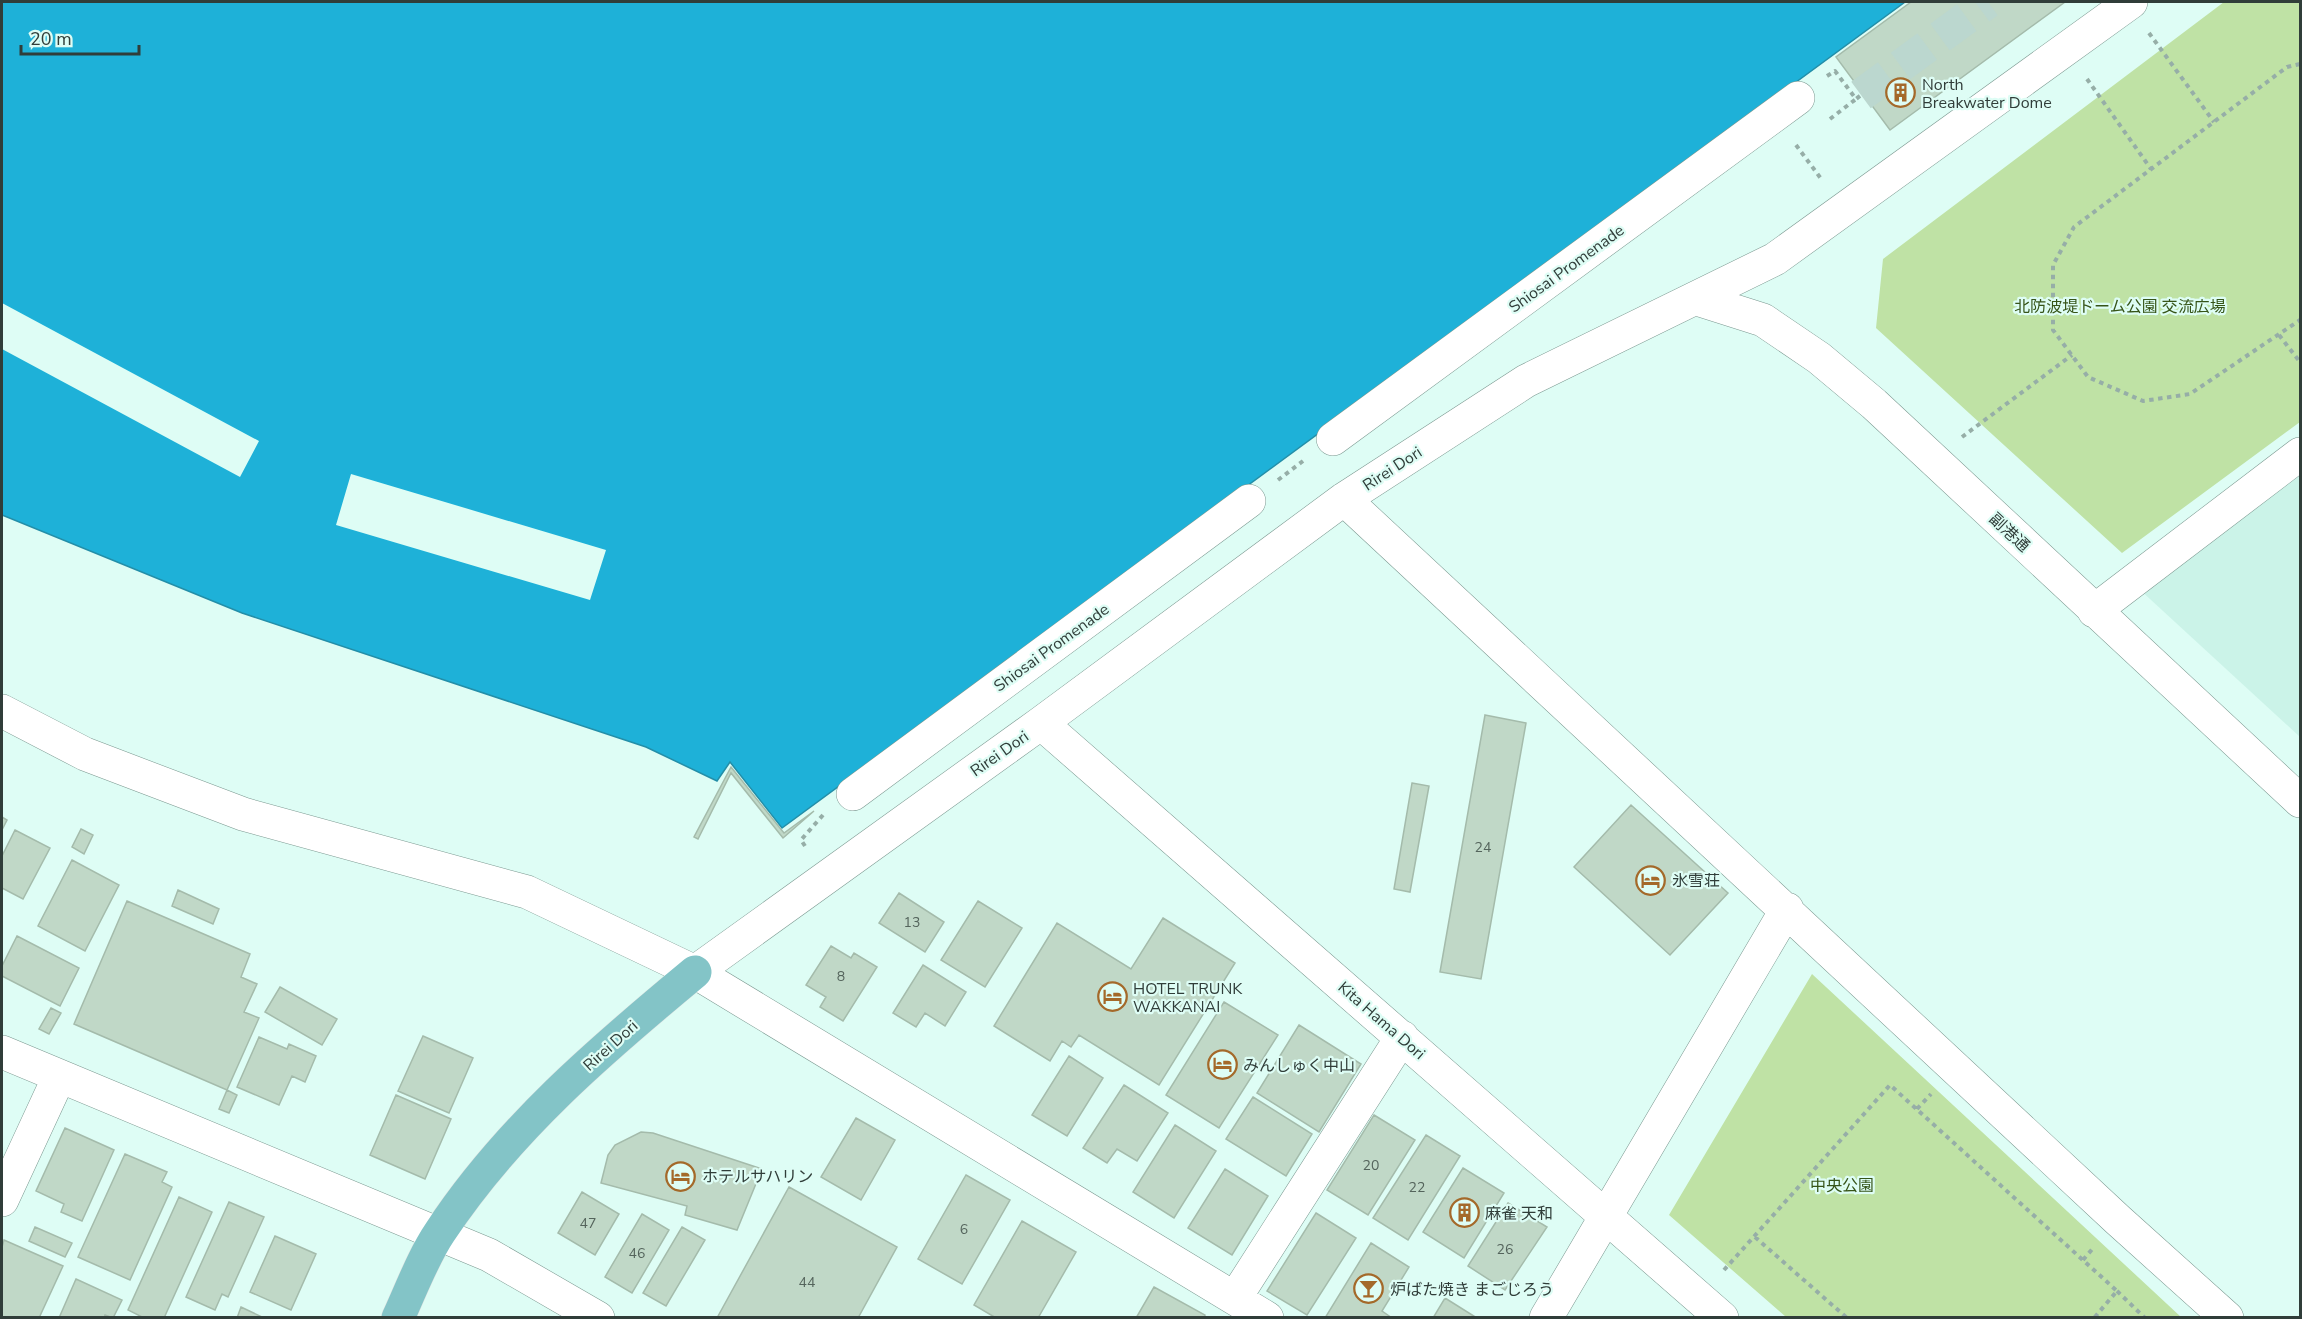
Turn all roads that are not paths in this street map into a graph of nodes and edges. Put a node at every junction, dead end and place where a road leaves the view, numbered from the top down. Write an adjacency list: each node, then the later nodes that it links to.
1 (2130, 3): 3 (street, Rirei Dori)
2 (1798, 98): 4 (street, Shiosai Promenade)
3 (1697, 299): 7 (street, Rirei Dori); 8 (street, 副港通)
4 (1315, 452)
5 (2301, 454): 8 (street)
6 (1260, 493): 11 (street, Shiosai Promenade)
7 (1344, 499): 10 (street, Rirei Dori); 13 (street)
8 (2094, 611): 12 (street, 副港通)
9 (2, 711): 14 (street)
10 (1041, 723): 14 (street, Rirei Dori); 15 (street, Kita Hama Dori)
11 (853, 794)
12 (2301, 801)
13 (1787, 909): 19 (street); 27 (street)
14 (695, 972): 20 (main road, Rirei Dori); 21 (street)
15 (1402, 1037): 19 (street, Kita Hama Dori); 21 (street)
16 (2, 1052): 17 (street)
17 (59, 1077): 18 (street); 20 (street)
18 (2, 1200)
19 (1608, 1216): 22 (street, Kita Hama Dori); 26 (street)
20 (439, 1233): 23 (main road, Rirei Dori); 24 (street)
21 (1235, 1298): 25 (street)
22 (1710, 1307)
23 (398, 1317)
24 (598, 1317)
25 (1267, 1317)
26 (1546, 1317)
27 (2227, 1317)

